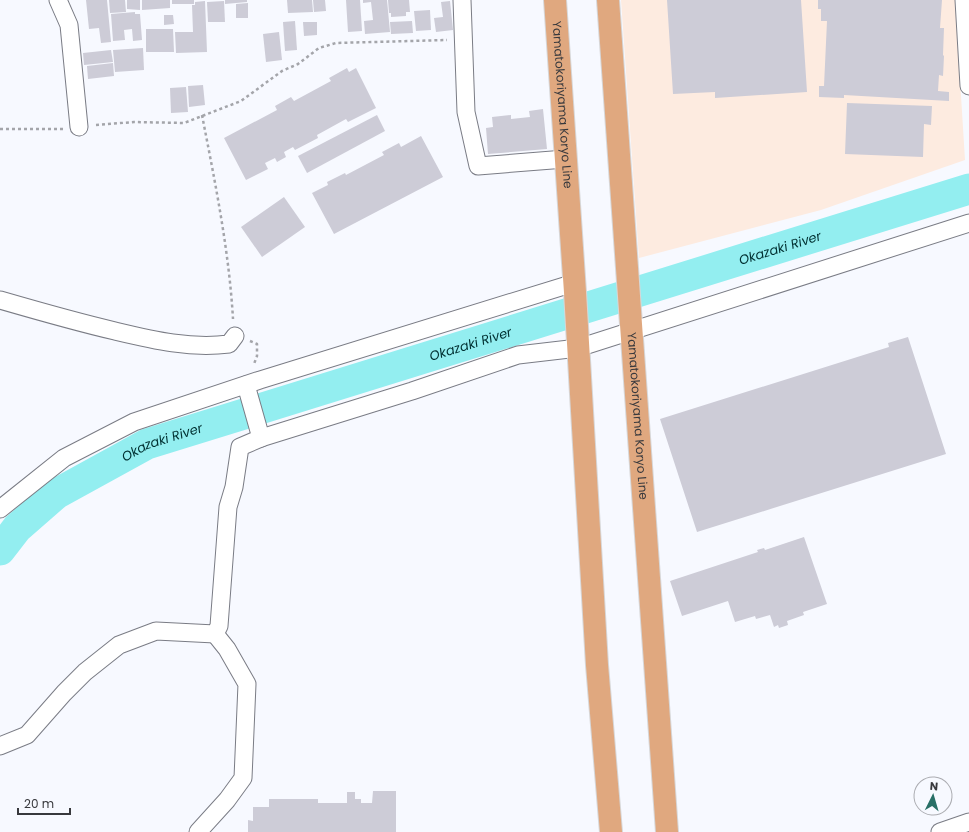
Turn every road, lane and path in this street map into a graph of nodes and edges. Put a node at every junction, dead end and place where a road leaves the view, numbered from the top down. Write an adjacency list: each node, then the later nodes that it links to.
1 (58, 0): 9 (street)
2 (462, 0): 6 (street)
3 (555, 0): 11 (main road, Yamatokoriyama Koryo Line)
4 (608, 0): 15 (main road, Yamatokoriyama Koryo Line)
5 (964, 0): 7 (street)
6 (464, 40): 8 (path); 11 (street)
7 (969, 86)
8 (202, 115): 9 (path); 16 (path)
9 (79, 126): 10 (path)
10 (0, 128)
11 (565, 159): 13 (main road, Yamatokoriyama Koryo Line)
12 (969, 223): 15 (street)
13 (574, 288): 17 (main road, Yamatokoriyama Koryo Line); 18 (street)
14 (0, 300): 16 (street)
15 (630, 327): 17 (street); 26 (main road, Yamatokoriyama Koryo Line)
16 (234, 336): 18 (path)
17 (577, 343): 19 (street); 25 (main road, Yamatokoriyama Koryo Line)
18 (246, 386): 19 (street); 20 (street)
19 (261, 438): 21 (street)
20 (0, 509)
21 (214, 634): 22 (street); 24 (street)
22 (0, 746)
23 (969, 822): 27 (street)
24 (198, 832)
25 (611, 832)
26 (666, 832)
27 (940, 832)

